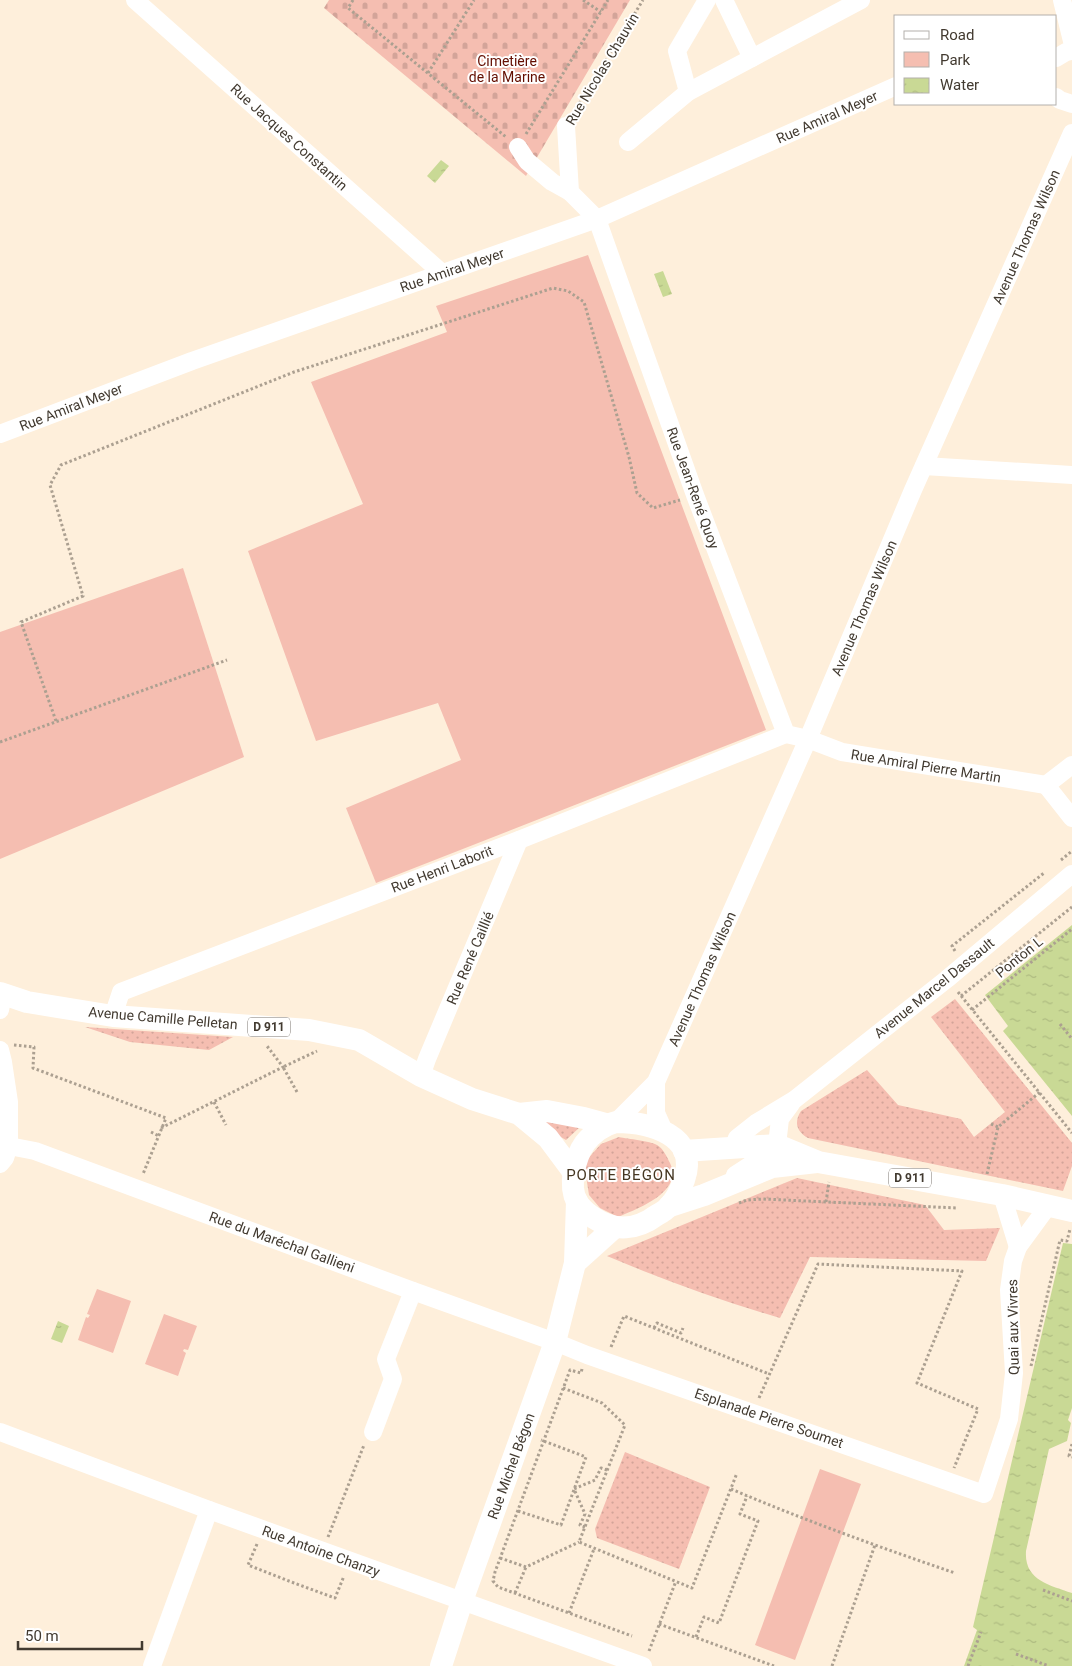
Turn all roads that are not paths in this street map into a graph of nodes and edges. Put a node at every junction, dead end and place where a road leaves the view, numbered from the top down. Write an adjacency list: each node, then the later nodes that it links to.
1 (136, 0): 20 (street, Rue Jacques Constantin)
2 (707, 0): 11 (street)
3 (724, 0): 9 (street)
4 (861, 0): 9 (street)
5 (1062, 0): 6 (street)
6 (1072, 40)
7 (1072, 51): 8 (street)
8 (1057, 57)
9 (752, 58): 11 (street)
10 (894, 87): 19 (street, Rue Amiral Meyer)
11 (688, 92): 16 (street)
12 (1057, 98): 13 (street)
13 (1072, 104)
14 (566, 126): 18 (street, Rue Nicolas Chauvin)
15 (1072, 133): 22 (street, Avenue Thomas Wilson)
16 (628, 142)
17 (518, 147): 18 (street)
18 (570, 192): 19 (street)
19 (597, 219): 20 (street, Rue Amiral Meyer); 24 (street, Rue Jean-René Quoy)
20 (442, 273): 21 (street, Rue Amiral Meyer)
21 (0, 434)
22 (924, 466): 23 (street); 25 (street, Avenue Thomas Wilson)
23 (1072, 475)
24 (786, 734): 25 (street); 29 (street, Rue Henri Laborit)
25 (808, 739): 27 (street, Rue Amiral Pierre Martin); 35 (street, Avenue Thomas Wilson)
26 (1072, 764): 27 (street)
27 (1046, 785): 28 (street)
28 (1072, 818)
29 (519, 840): 32 (street, Rue Henri Laborit); 34 (street, Rue René Caillié)
30 (1072, 874): 36 (street, Avenue Marcel Dassault)
31 (1, 999): 32 (main road, Avenue Camille Pelletan / D 911)
32 (113, 1016): 34 (main road, Avenue Camille Pelletan / D 911)
33 (6, 1048): 41 (street)
34 (421, 1076): 37 (main road, Avenue Camille Pelletan / D 911)
35 (656, 1082): 38 (street, Avenue Thomas Wilson); 39 (street, Avenue Thomas Wilson)
36 (794, 1100): 40 (street, Avenue Marcel Dassault); 42 (street, Avenue Marcel Dassault)
37 (520, 1114): 38 (main road, Avenue Camille Pelletan / D 911); 46 (main road, Avenue Camille Pelletan / D 911)
38 (611, 1123): 39 (main road); 46 (main road)
39 (664, 1131): 43 (main road)
40 (777, 1145): 42 (main road, D 911); 44 (main road, D 911); 48 (street, D 911)
41 (9, 1146): 45 (street); 55 (street, Rue du Maréchal Gallieni)
42 (734, 1146): 43 (main road, D 911)
43 (684, 1150): 50 (main road)
44 (818, 1162): 47 (main road, D 911); 48 (main road, D 911)
45 (0, 1164)
46 (574, 1173): 49 (main road)
47 (993, 1194): 51 (main road, D 911); 53 (street)
48 (704, 1195): 50 (main road, D 911)
49 (577, 1201): 52 (main road); 54 (main road, Rue Michel Bégon)
50 (670, 1206): 52 (main road)
51 (1062, 1214): 53 (street, Quai aux Vivres)
52 (615, 1227): 54 (main road)
53 (1018, 1247): 59 (street, Quai aux Vivres)
54 (575, 1263): 56 (main road, Rue Michel Bégon)
55 (413, 1291): 56 (street, Rue du Maréchal Gallieni); 58 (street)
56 (555, 1342): 59 (street, Esplanade Pierre Soumet); 61 (main road, Rue Michel Bégon)
57 (0, 1432): 60 (street, Rue Antoine Chanzy)
58 (373, 1432)
59 (984, 1494)
60 (209, 1510): 61 (street, Rue Antoine Chanzy); 62 (street)
61 (462, 1601): 63 (main road, Rue Michel Bégon); 64 (street, Rue Antoine Chanzy)
62 (152, 1666)
63 (441, 1666)
64 (643, 1666)

